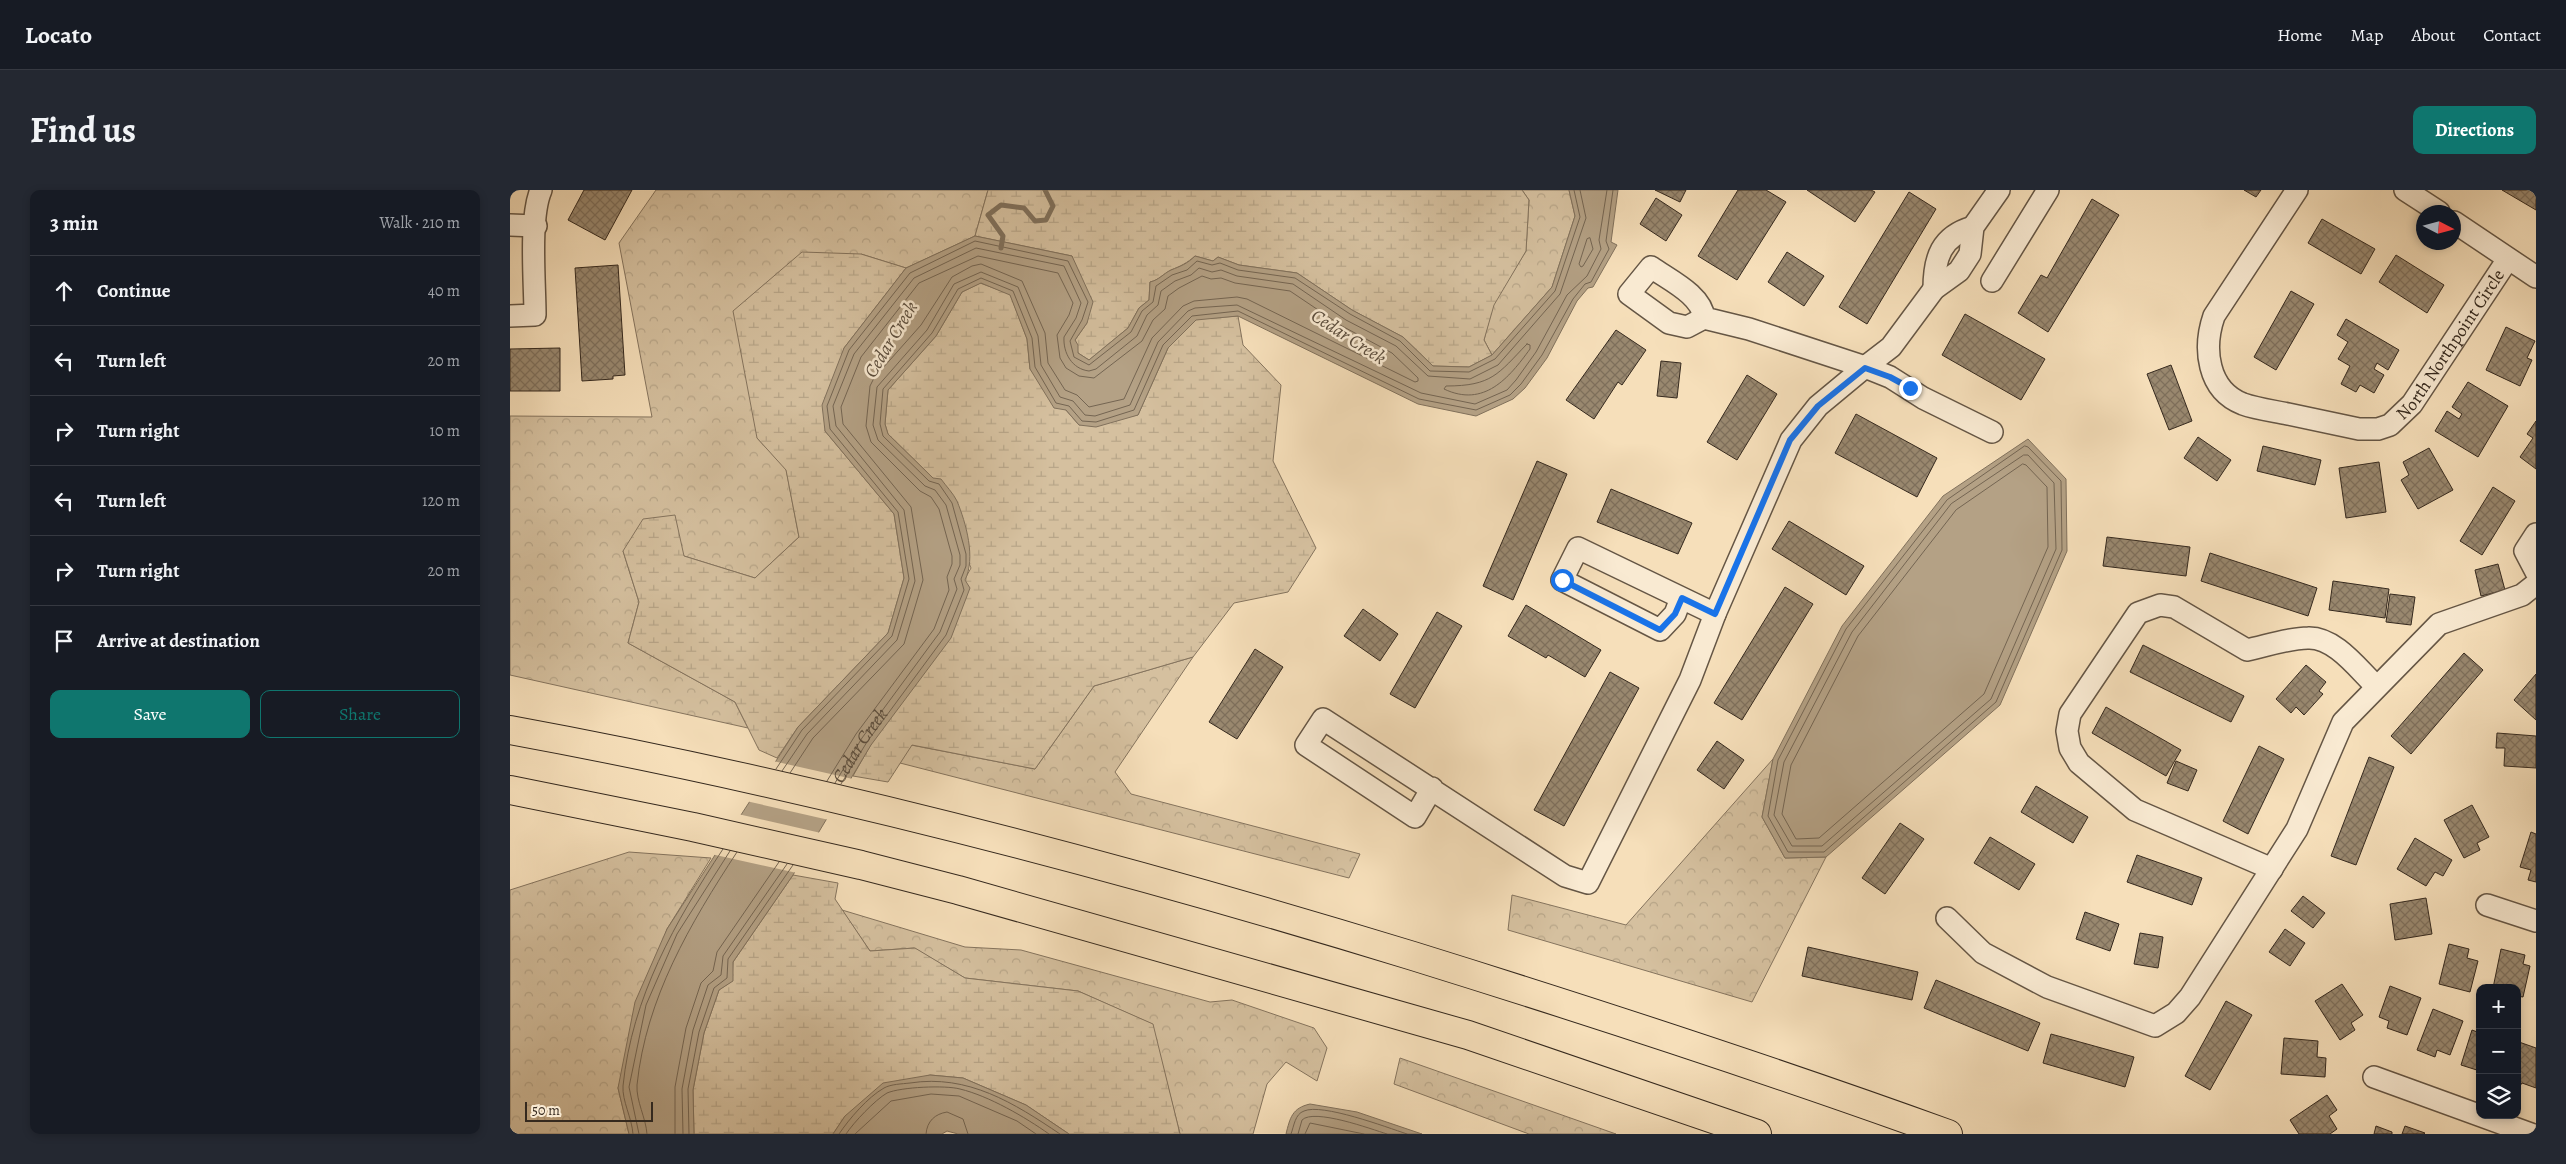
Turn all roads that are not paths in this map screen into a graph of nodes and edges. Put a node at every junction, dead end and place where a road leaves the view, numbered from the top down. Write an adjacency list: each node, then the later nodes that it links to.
1 (542, 190): 8 (street)
2 (2048, 190): 12 (street)
3 (2297, 190): 10 (street, North Northpoint Circle)
4 (2406, 190): 6 (street)
5 (1990, 193): 15 (street)
6 (2428, 205)
7 (510, 225): 8 (street)
8 (536, 226): 13 (street)
9 (2461, 227): 10 (street)
10 (2508, 258): 11 (street)
11 (2536, 277)
12 (1992, 281)
13 (510, 316)
14 (1704, 318): 15 (street)
15 (1865, 368): 16 (street); 21 (street)
16 (1992, 432)
17 (2536, 534): 18 (street)
18 (2536, 572)
19 (2536, 584): 22 (street)
20 (1682, 598): 20 (street); 21 (street)
21 (1715, 614): 24 (street)
22 (2376, 686): 26 (street); 26 (street)
23 (510, 730): 32 (highway)
24 (1432, 788): 24 (street)
25 (510, 790): 31 (highway)
26 (2272, 869): 28 (street)
27 (2486, 905): 29 (street)
28 (1947, 918)
29 (2536, 921)
30 (2374, 1077): 33 (street)
31 (1757, 1134)
32 (1948, 1134)
33 (2531, 1134)

